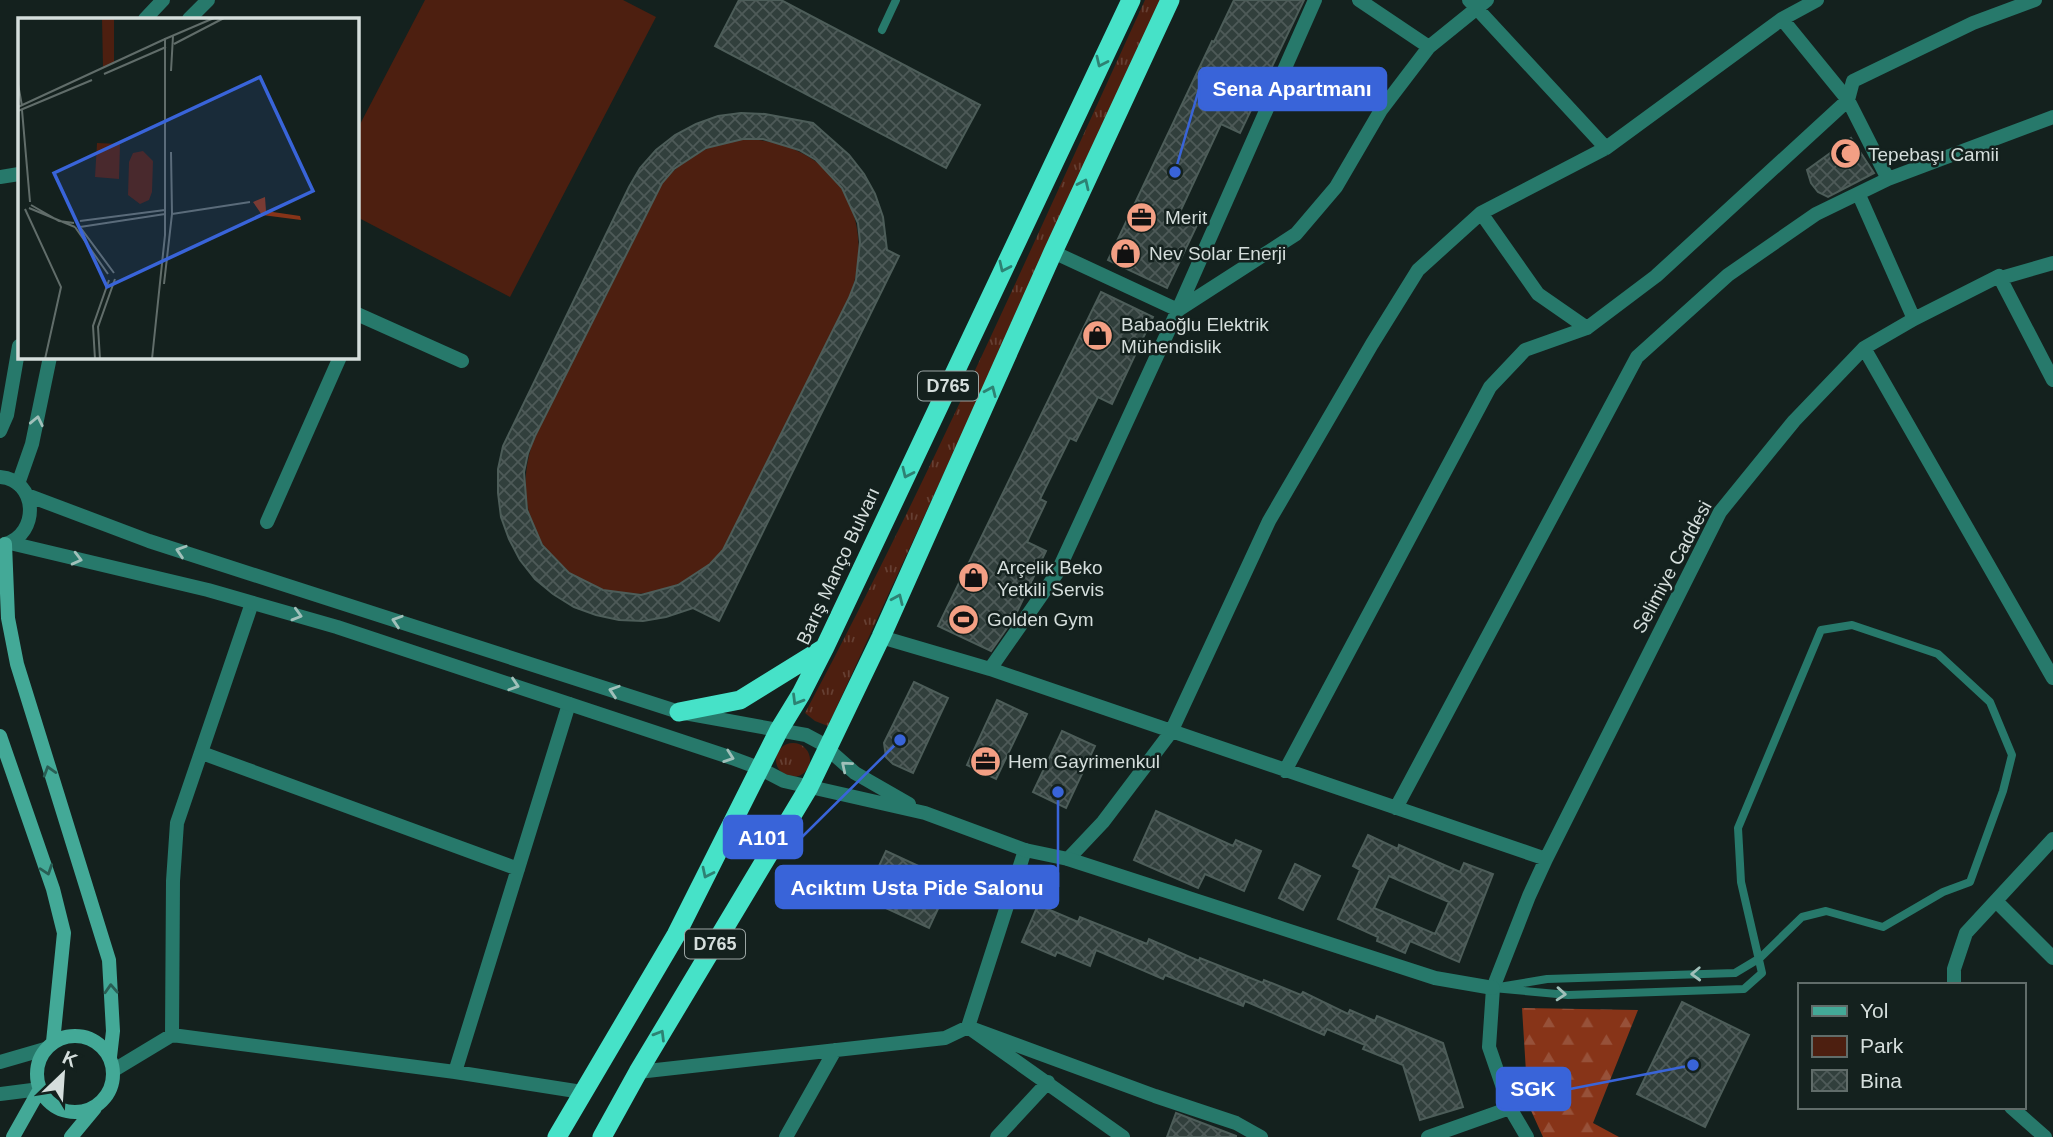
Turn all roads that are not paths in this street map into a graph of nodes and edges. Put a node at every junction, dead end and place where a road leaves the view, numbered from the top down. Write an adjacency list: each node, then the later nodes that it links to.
1 (163, 0): 11 (street)
2 (208, 0): 12 (street)
3 (896, 0): 14 (lane)
4 (1130, 0): 44 (highway, Barış Manço Bulvarı / D765, one-way to 44)
5 (1170, 0): 24 (highway, D765, one-way to 5)
6 (1315, 0): 27 (street)
7 (1359, 0): 15 (street)
8 (1817, 0): 13 (street)
9 (2035, 0): 16 (street)
10 (1477, 3): 15 (street); 18 (street)
11 (146, 18)
12 (190, 18)
13 (1783, 19): 16 (street); 18 (street)
14 (881, 30)
15 (1429, 47): 27 (street)
16 (1848, 100): 21 (street); 30 (street)
17 (2053, 117): 21 (street)
18 (1606, 148): 23 (street)
19 (18, 174): 20 (street)
20 (0, 177)
21 (1888, 179): 22 (street)
22 (1859, 195): 29 (street); 57 (street)
23 (1481, 213): 30 (street); 50 (street)
24 (1052, 252): 27 (street); 43 (highway, D765, one-way to 24)
25 (2053, 262): 26 (street, Selimiye Caddesi)
26 (1998, 276): 29 (street, Selimiye Caddesi); 36 (street)
27 (1178, 310): 45 (street)
28 (359, 315): 35 (street)
29 (1914, 319): 31 (street, Selimiye Caddesi)
30 (1587, 328): 55 (street)
31 (1864, 348): 46 (street); 62 (street, Selimiye Caddesi)
32 (18, 352): 37 (street)
33 (50, 359): 39 (street, one-way to 33)
34 (339, 359): 40 (street)
35 (462, 361)
36 (2053, 380)
37 (0, 431)
38 (0, 477): 39 (street)
39 (23, 490): 41 (street); 48 (street, one-way to 39)
40 (267, 522)
41 (5, 544): 42 (street, one-way to 42); 74 (main road, one-way to 41)
42 (252, 603): 47 (street, one-way to 47); 53 (street)
43 (881, 637): 45 (street); 52 (highway, D765)
44 (825, 648): 48 (highway); 49 (highway, Barış Manço Bulvarı / D765, one-way to 49)
45 (990, 669): 50 (street)
46 (2053, 678)
47 (569, 704): 54 (street, one-way to 54); 63 (street)
48 (679, 712): 49 (street)
49 (779, 730): 52 (street); 54 (highway, Barış Manço Bulvarı / D765)
50 (1171, 732): 55 (street); 61 (street)
51 (0, 736): 71 (main road, one-way to 71)
52 (827, 749): 56 (highway, D765); 58 (street, one-way to 52)
53 (202, 753): 63 (street); 70 (street)
54 (759, 768): 56 (street); 79 (highway, Barış Manço Bulvarı / D765, one-way to 79)
55 (1284, 771): 57 (street)
56 (809, 787): 58 (street); 76 (highway, D765, one-way to 56)
57 (1396, 808): 62 (street)
58 (925, 813): 60 (street)
59 (2053, 839): 64 (street)
60 (1025, 850): 61 (street); 69 (street)
61 (1068, 859): 68 (street)
62 (1546, 859): 68 (street, Selimiye Caddesi)
63 (518, 869): 75 (street)
64 (1996, 901): 66 (street); 67 (street)
65 (1760, 958): 65 (lane); 68 (lane, one-way to 68); 68 (lane, one-way to 65)
66 (2053, 958)
67 (1954, 983)
68 (1493, 988): 82 (street, Selimiye Caddesi)
69 (968, 1027): 72 (street); 77 (street); 91 (street)
70 (172, 1035): 74 (street); 75 (street)
71 (49, 1045): 73 (street); 74 (main road); 78 (main road)
72 (835, 1050): 76 (street); 88 (street)
73 (0, 1062)
74 (112, 1063): 81 (main road)
75 (454, 1072): 79 (street)
76 (638, 1072): 87 (highway, D765)
77 (1048, 1082): 89 (street); 90 (street)
78 (40, 1089): 80 (street); 81 (main road); 84 (main road)
79 (582, 1092): 86 (highway, Barış Manço Bulvarı / D765)
80 (0, 1094)
81 (97, 1105): 85 (main road)
82 (1510, 1108): 92 (street); 93 (street, Selimiye Caddesi)
83 (2013, 1109): 94 (street)
84 (13, 1137)
85 (71, 1137)
86 (557, 1137)
87 (602, 1137)
88 (786, 1137)
89 (997, 1137)
90 (1124, 1137)
91 (1261, 1137)
92 (1428, 1137)
93 (1527, 1137)
94 (2045, 1137)

